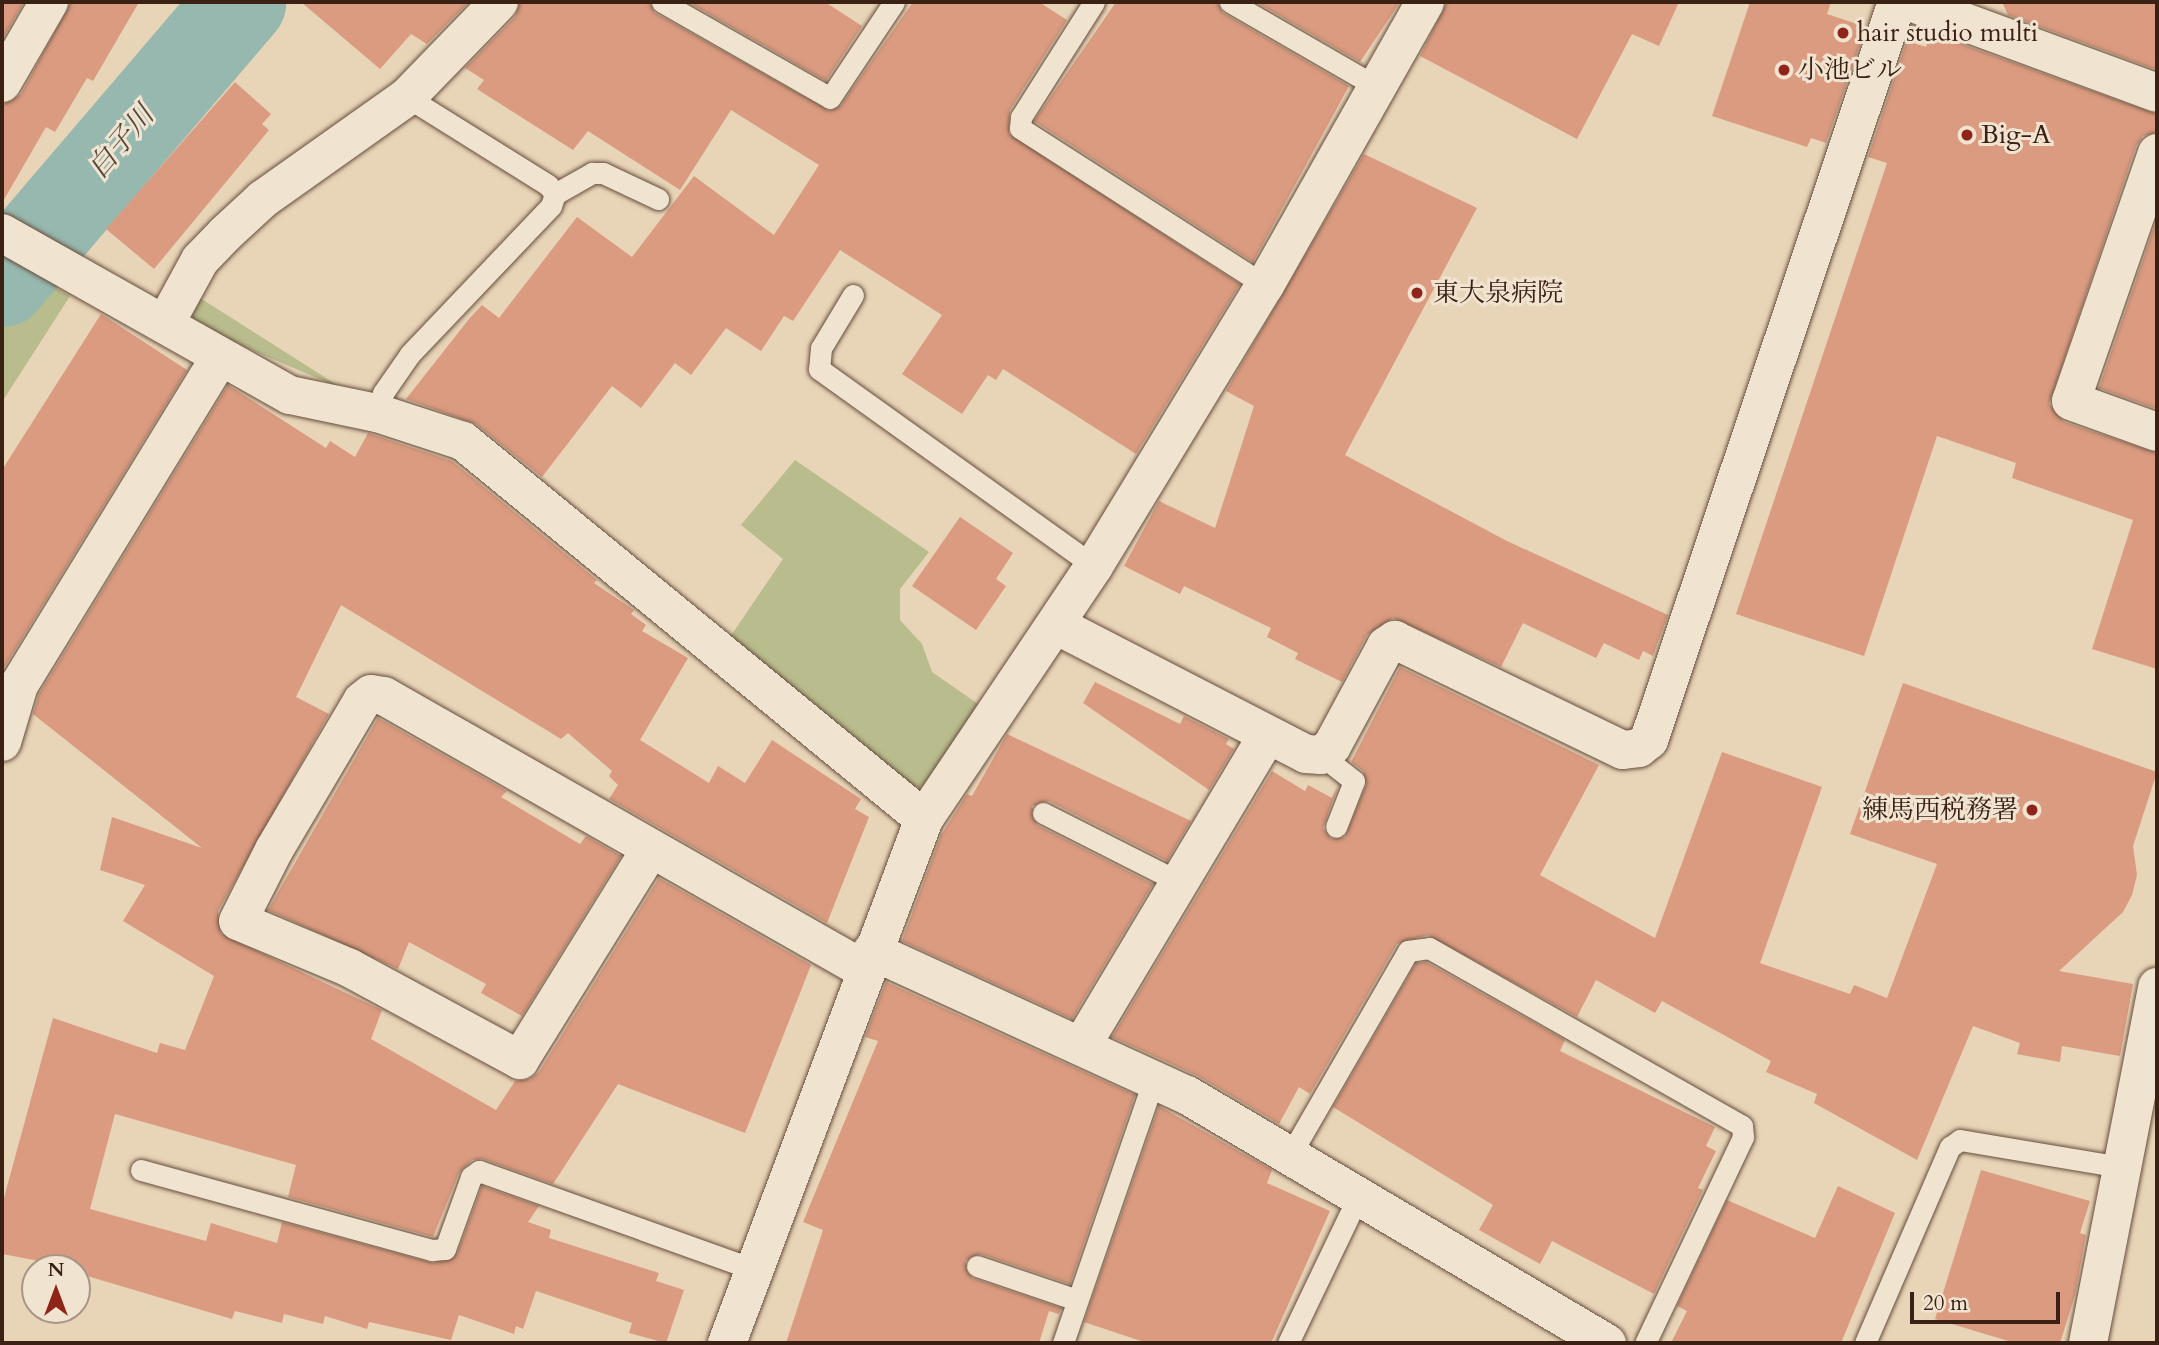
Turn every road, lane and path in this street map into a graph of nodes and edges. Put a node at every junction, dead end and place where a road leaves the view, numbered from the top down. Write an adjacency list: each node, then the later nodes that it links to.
1 (49, 2): 11 (street)
2 (499, 2): 14 (street)
3 (662, 2): 4 (lane)
4 (894, 2)
5 (1094, 2): 20 (lane)
6 (1230, 2): 12 (lane)
7 (1425, 2): 12 (street)
8 (1898, 2): 30 (street)
9 (1910, 2): 10 (street)
10 (1965, 11): 13 (street)
11 (2, 83)
12 (1379, 88): 20 (street)
13 (2157, 93)
14 (407, 97): 16 (lane); 22 (street)
15 (2157, 153): 18 (street)
16 (555, 194): 17 (lane); 24 (lane)
17 (658, 199)
18 (2147, 217): 25 (street)
19 (2, 233): 22 (street)
20 (1265, 285): 26 (street)
21 (853, 295): 26 (lane)
22 (165, 324): 23 (street)
23 (219, 359): 24 (street); 29 (street)
24 (377, 413): 32 (street)
25 (2157, 432)
26 (1094, 566): 27 (street)
27 (1056, 625): 28 (street); 32 (street)
28 (1267, 736): 30 (street); 35 (street)
29 (2, 742)
30 (1321, 755): 33 (lane)
31 (1043, 813): 35 (lane)
32 (924, 819): 36 (street)
33 (1336, 827)
34 (650, 850): 34 (street); 36 (street)
35 (1179, 882): 38 (street)
36 (868, 960): 38 (street); 45 (street)
37 (2157, 987): 41 (street)
38 (1082, 1045): 39 (street)
39 (1154, 1079): 40 (street); 46 (lane)
40 (1289, 1157): 43 (street); 51 (lane)
41 (2122, 1167): 52 (lane); 53 (street)
42 (142, 1170): 45 (lane)
43 (1358, 1197): 49 (lane); 50 (street)
44 (977, 1266): 46 (lane)
45 (752, 1269): 47 (street)
46 (1077, 1300): 48 (lane)
47 (727, 1343)
48 (1062, 1343)
49 (1288, 1343)
50 (1607, 1343)
51 (1645, 1343)
52 (1865, 1343)
53 (2088, 1343)

